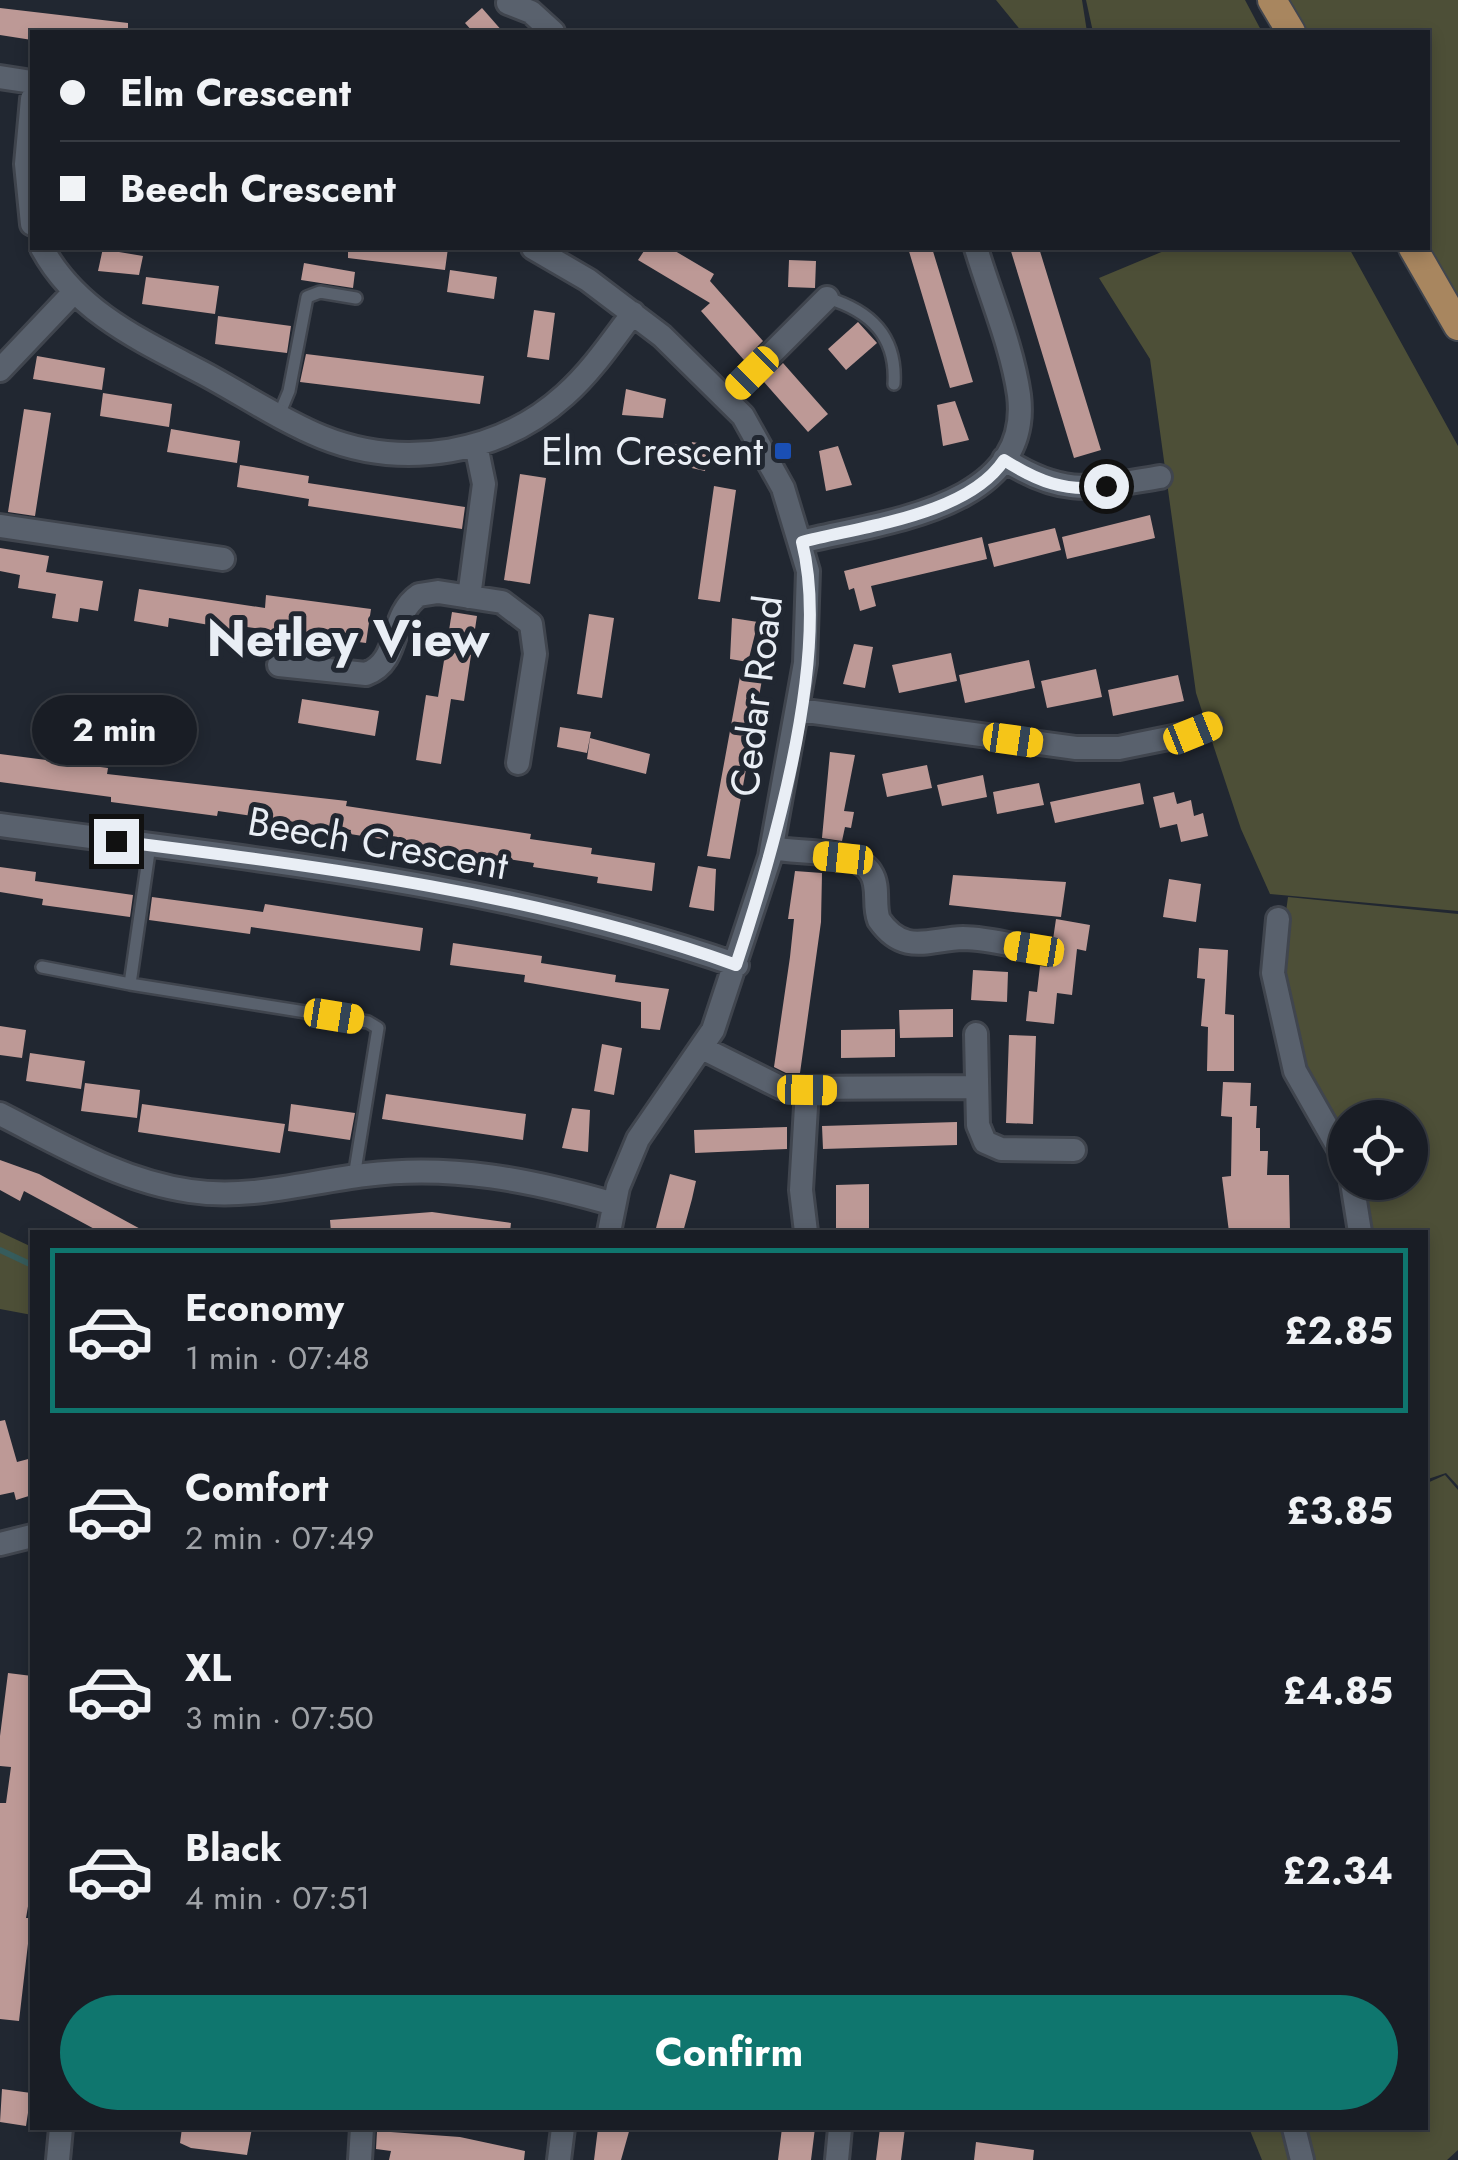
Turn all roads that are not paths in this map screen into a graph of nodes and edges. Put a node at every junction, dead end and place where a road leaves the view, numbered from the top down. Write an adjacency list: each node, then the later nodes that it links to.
1 (1272, 0): 4 (main road)
2 (508, 2): 3 (street)
3 (551, 30)
4 (1290, 30)
5 (0, 77): 6 (street)
6 (30, 82)
7 (30, 124): 8 (street)
8 (30, 208)
9 (43, 250): 13 (street)
10 (536, 250): 16 (street, Cedar Road)
11 (977, 250): 23 (street)
12 (1415, 250): 17 (main road)
13 (74, 292): 18 (street); 21 (street)
14 (356, 298): 21 (lane)
15 (827, 298): 19 (lane); 20 (street)
16 (633, 313): 20 (street, Cedar Road); 22 (street)
17 (1458, 326)
18 (0, 370)
19 (894, 384)
20 (726, 398): 26 (street, Cedar Road)
21 (279, 415): 22 (street)
22 (476, 445): 28 (street)
23 (1004, 460): 24 (street); 26 (street)
24 (1160, 477)
25 (0, 526): 27 (street)
26 (802, 542): 30 (street, Cedar Road)
27 (223, 558)
28 (468, 597): 29 (street); 34 (street)
29 (279, 665)
30 (799, 710): 33 (street); 38 (street, Cedar Road)
31 (1217, 724): 32 (lane)
32 (1193, 733): 33 (street)
33 (1170, 740): 35 (street)
34 (518, 763)
35 (1175, 764)
36 (0, 825): 37 (street, Beech Crescent)
37 (150, 845): 41 (street, Beech Crescent); 43 (lane)
38 (772, 848): 40 (street); 41 (street, Cedar Road)
39 (1278, 919): 49 (street)
40 (1034, 949)
41 (736, 965): 45 (street, Cedar Road)
42 (42, 967): 43 (lane)
43 (130, 984): 51 (lane)
44 (976, 1034): 46 (street)
45 (702, 1048): 47 (street); 53 (street, Cedar Road)
46 (977, 1087): 47 (street); 50 (street)
47 (807, 1090): 55 (street)
48 (0, 1114): 51 (street)
49 (1328, 1129)
50 (1074, 1150)
51 (354, 1177): 53 (street)
52 (1355, 1200): 56 (street)
53 (614, 1204): 54 (street, Cedar Road)
54 (609, 1230)
55 (806, 1230)
56 (1360, 1230)
57 (30, 1536): 58 (street)
58 (0, 1544)
59 (61, 2130): 64 (street)
60 (362, 2130): 65 (street)
61 (563, 2130): 66 (street)
62 (840, 2130): 67 (street)
63 (1294, 2130): 68 (street)
64 (58, 2160)
65 (360, 2160)
66 (558, 2160)
67 (837, 2160)
68 (1302, 2160)

